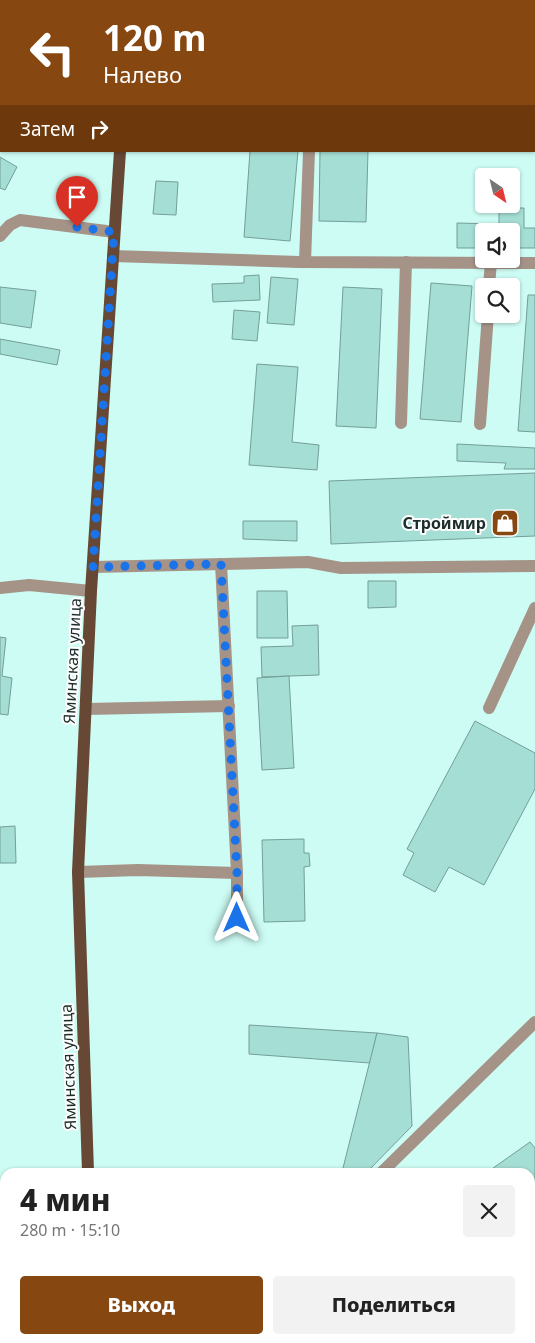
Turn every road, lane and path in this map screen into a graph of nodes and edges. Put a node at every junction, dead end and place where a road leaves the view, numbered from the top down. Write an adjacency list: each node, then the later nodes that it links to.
1 (120, 152): 3 (main road, Яминская улица)
2 (309, 152): 6 (street)
3 (114, 232): 4 (street); 5 (main road, Яминская улица)
4 (0, 236)
5 (113, 256): 6 (street); 16 (main road, Яминская улица)
6 (305, 262): 7 (street)
7 (406, 262): 8 (street); 12 (street)
8 (475, 262)
9 (520, 263): 10 (street)
10 (535, 263)
11 (487, 323): 13 (street)
12 (402, 424)
13 (480, 424)
14 (221, 564): 15 (street); 16 (street); 20 (street)
15 (535, 566)
16 (93, 567): 18 (main road, Яминская улица)
17 (0, 588): 18 (street)
18 (91, 591): 22 (main road, Яминская улица)
19 (535, 608): 21 (street)
20 (229, 706): 22 (street); 24 (street)
21 (488, 708)
22 (86, 709): 23 (main road, Яминская улица)
23 (78, 872): 24 (street); 27 (main road, Яминская улица)
24 (237, 873): 25 (street)
25 (237, 918)
26 (535, 1022): 28 (street)
27 (88, 1168)
28 (386, 1168)

